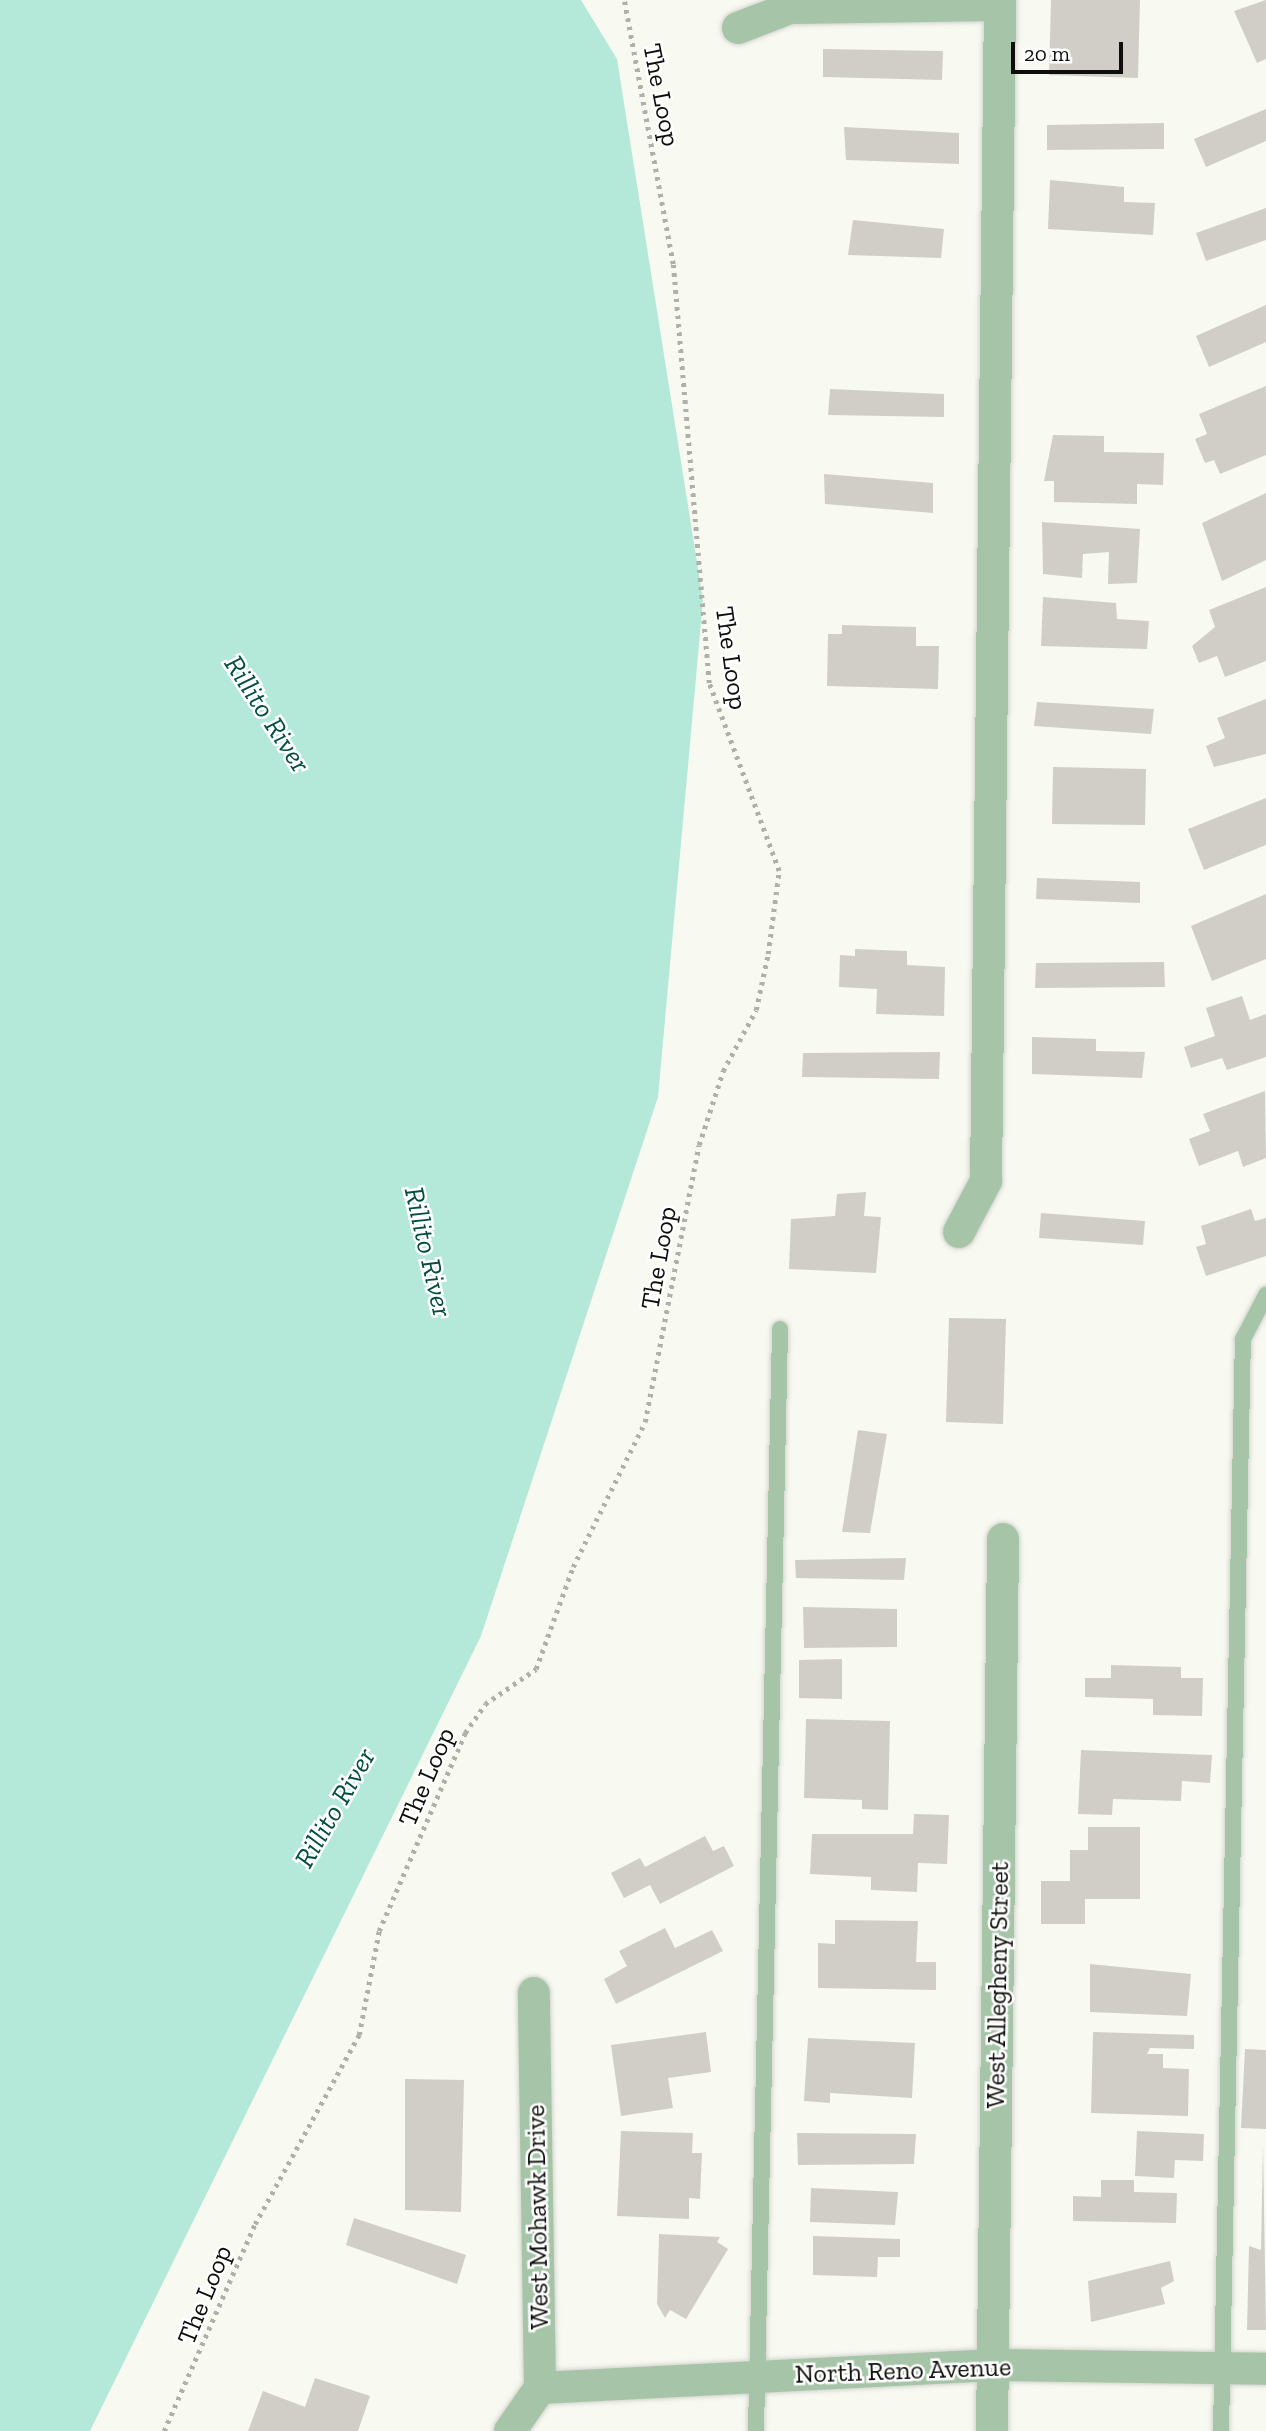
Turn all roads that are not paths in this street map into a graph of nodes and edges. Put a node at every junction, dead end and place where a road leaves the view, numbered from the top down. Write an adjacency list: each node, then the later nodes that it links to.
1 (1000, 2): 2 (street); 3 (street)
2 (738, 28)
3 (959, 1233)
4 (1266, 1295): 9 (lane)
5 (780, 1329): 11 (lane)
6 (1003, 1539): 8 (street, West Allegheny Street)
7 (534, 1993): 12 (street, West Mohawk Drive)
8 (994, 2365): 9 (street, North Reno Avenue); 11 (street, North Reno Avenue); 15 (street, West Allegheny Street)
9 (1222, 2368): 10 (street, North Reno Avenue); 16 (lane)
10 (1266, 2369)
11 (756, 2377): 12 (street, North Reno Avenue); 14 (lane)
12 (540, 2388): 13 (street)
13 (510, 2431)
14 (756, 2431)
15 (992, 2431)
16 (1221, 2431)

